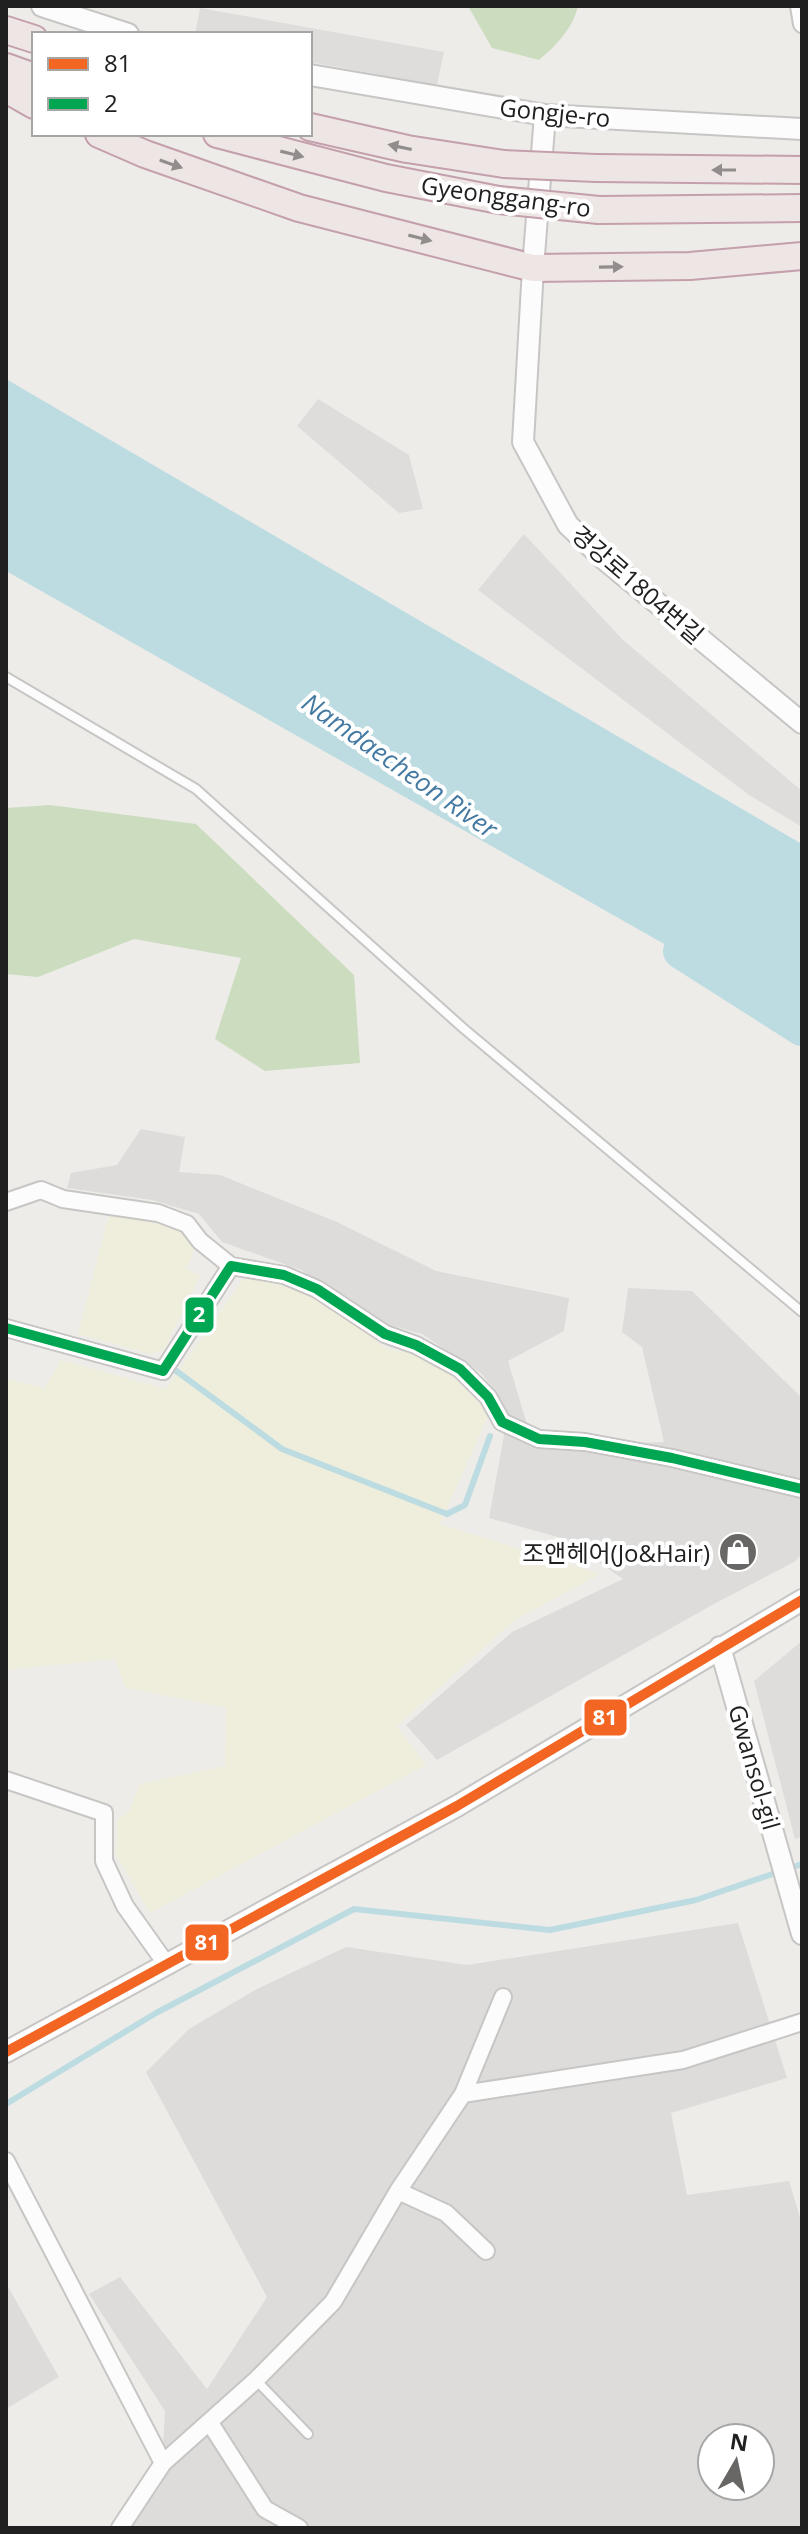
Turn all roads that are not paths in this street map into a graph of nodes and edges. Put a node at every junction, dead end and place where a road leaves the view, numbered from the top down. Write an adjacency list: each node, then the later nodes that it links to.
1 (42, 6): 5 (street)
2 (799, 6): 3 (street)
3 (802, 24)
4 (6, 30): 6 (highway)
5 (123, 32)
6 (32, 38)
7 (6, 67): 9 (highway)
8 (312, 75): 12 (street, Gongje-ro)
9 (32, 76)
10 (6, 89): 11 (highway)
11 (32, 104)
12 (545, 115): 14 (street, Gongje-ro); 20 (street, 경강로1804번길)
13 (312, 127): 17 (highway, Gyeonggang-ro, one-way to 13, bridge)
14 (802, 129)
15 (104, 136): 20 (highway, one-way to 20)
16 (225, 136): 18 (highway, Gyeonggang-ro, one-way to 18, bridge)
17 (802, 170)
18 (802, 208)
19 (802, 256): 20 (highway, one-way to 19)
20 (533, 268): 22 (street, 경강로1804번길)
21 (6, 677): 25 (lane)
22 (802, 723)
23 (6, 1202): 24 (street)
24 (231, 1266): 26 (street); 27 (street)
25 (802, 1312)
26 (6, 1328)
27 (802, 1489)
28 (802, 1600): 29 (street)
29 (720, 1647): 31 (street, Gwansol-gil); 32 (street)
30 (6, 1780): 32 (street)
31 (801, 1925)
32 (167, 1965): 35 (street)
33 (503, 1997): 36 (street)
34 (802, 2022): 36 (street)
35 (6, 2052)
36 (463, 2094): 38 (street)
37 (6, 2161): 43 (street)
38 (398, 2191): 39 (street); 40 (street)
39 (486, 2251)
40 (256, 2380): 41 (street); 42 (lane)
41 (210, 2423): 43 (street); 45 (street)
42 (308, 2434)
43 (163, 2463): 44 (street)
44 (120, 2528)
45 (299, 2528)

